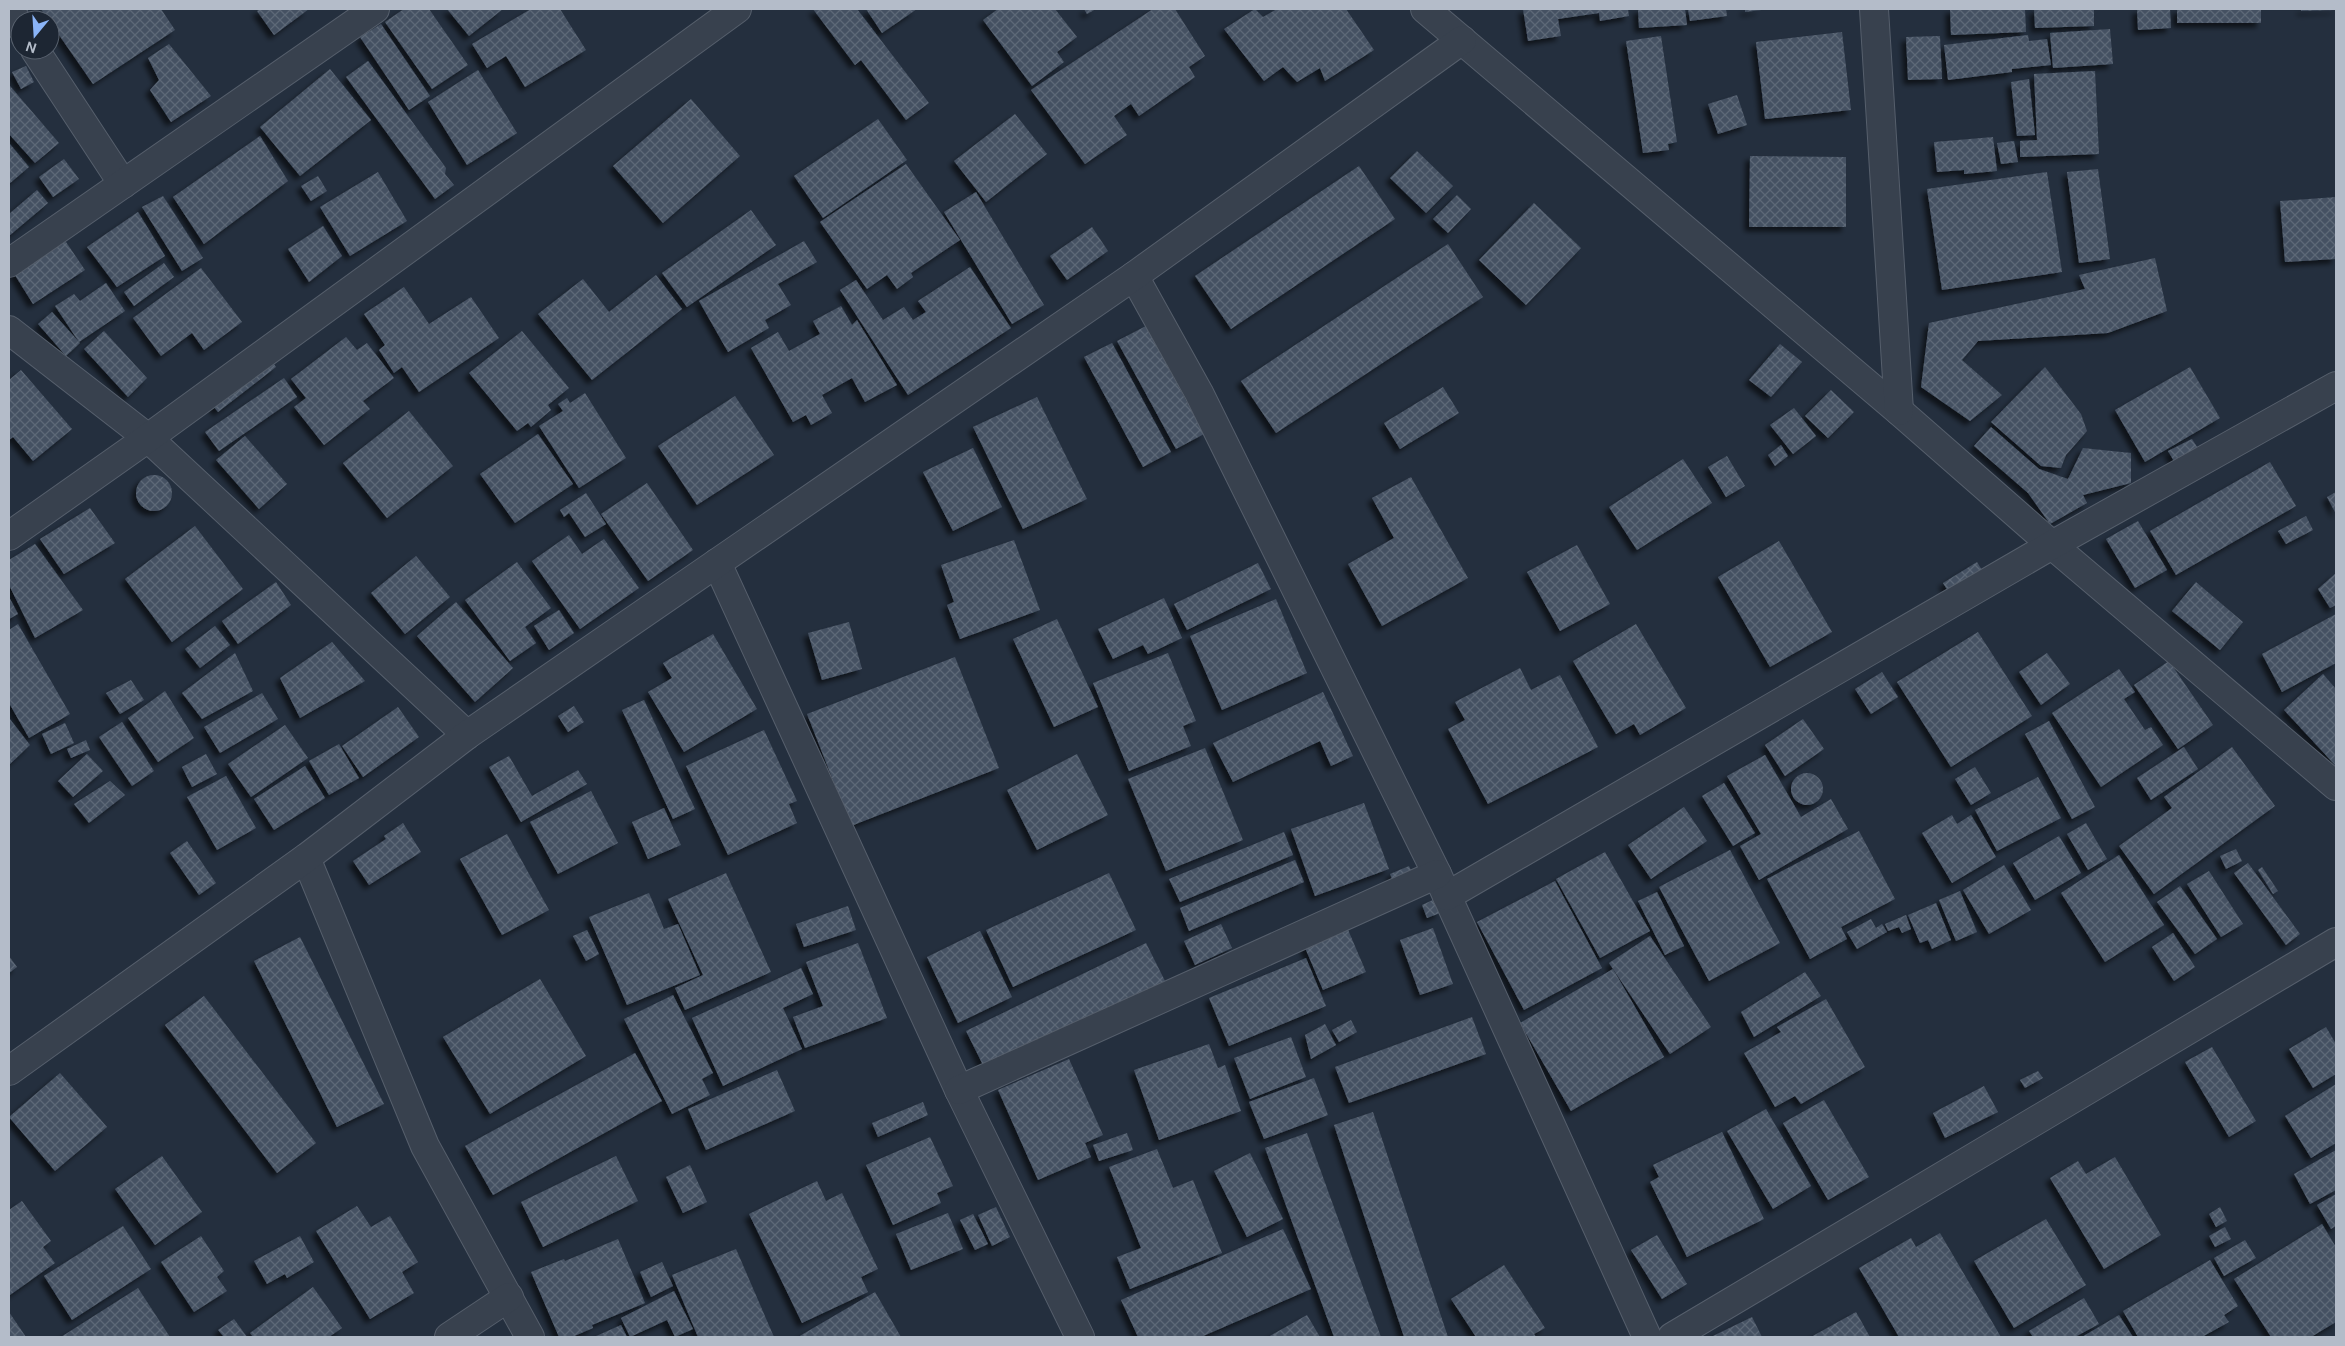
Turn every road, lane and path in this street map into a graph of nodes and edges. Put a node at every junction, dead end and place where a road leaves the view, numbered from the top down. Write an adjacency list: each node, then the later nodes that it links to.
1 (375, 9): 7 (street)
2 (737, 9): 13 (street)
3 (1425, 9): 5 (street)
4 (1874, 9): 12 (street)
5 (1462, 40): 9 (street); 12 (street)
6 (42, 60): 7 (street)
7 (123, 184): 8 (street)
8 (9, 263)
9 (1134, 276): 16 (street); 20 (street)
10 (9, 330): 13 (street)
11 (2336, 386): 15 (street)
12 (1899, 411): 15 (street)
13 (148, 438): 14 (street); 17 (street)
14 (9, 536)
15 (2052, 545): 18 (street); 20 (street)
16 (717, 563): 17 (street); 23 (street)
17 (468, 735): 19 (street)
18 (2336, 786)
19 (306, 858): 22 (street); 24 (street)
20 (1442, 885): 23 (street); 28 (street)
21 (2336, 942): 29 (street)
22 (9, 1071)
23 (959, 1090): 27 (street)
24 (509, 1297): 25 (street); 26 (street)
25 (449, 1337)
26 (530, 1337)
27 (1080, 1337)
28 (1647, 1337)
29 (1672, 1337)

